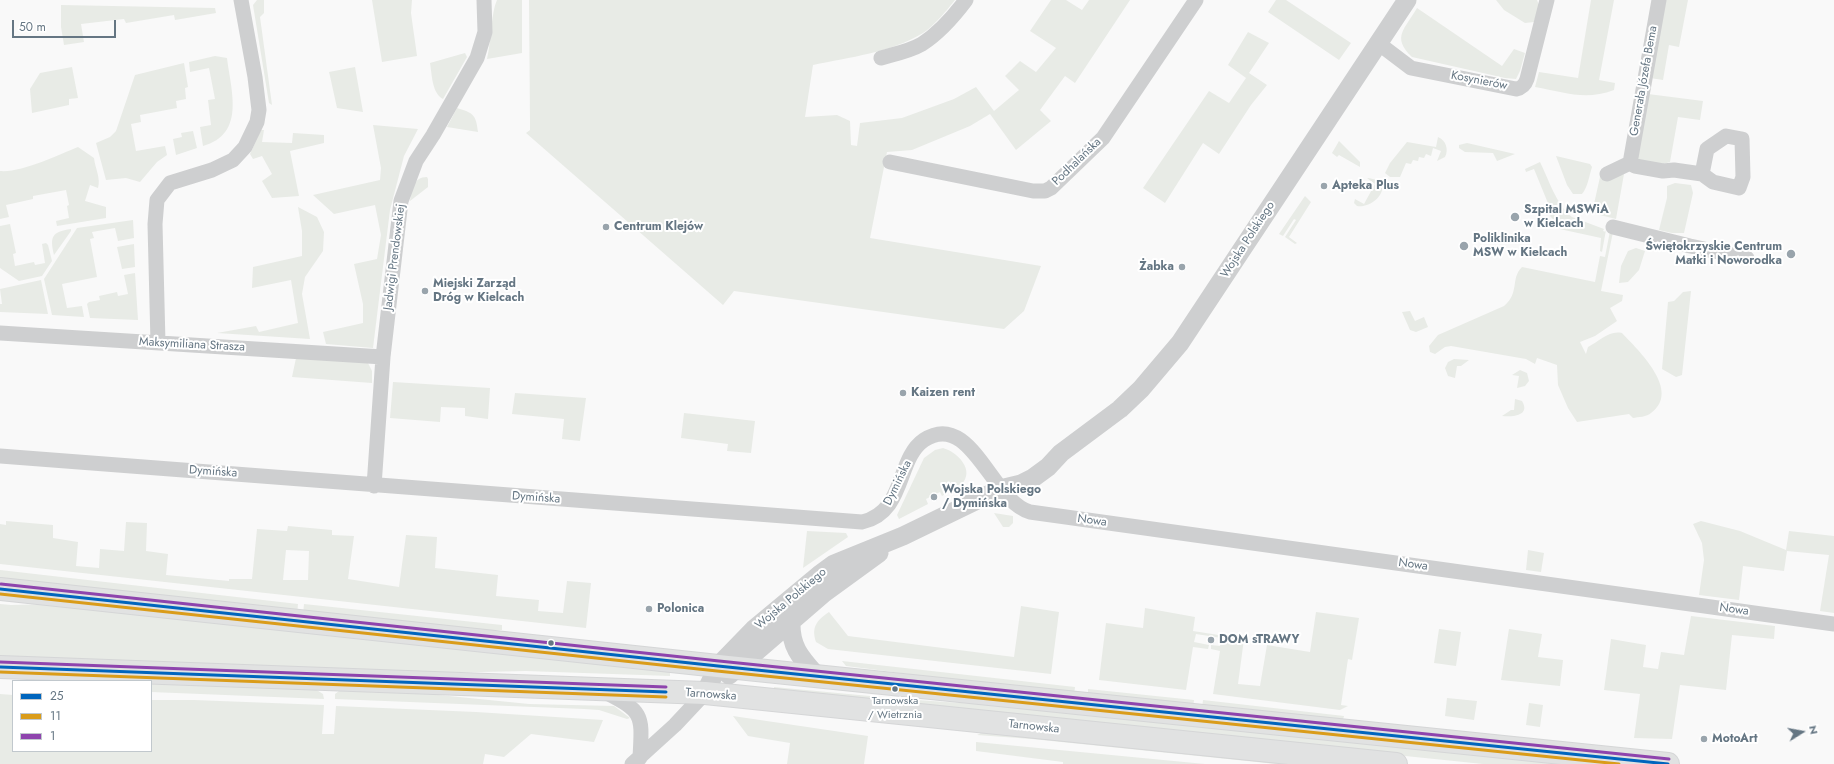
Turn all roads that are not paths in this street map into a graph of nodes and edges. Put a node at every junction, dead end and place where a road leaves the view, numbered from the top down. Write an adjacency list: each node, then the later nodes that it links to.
1 (241, 0): 17 (street)
2 (484, 0): 18 (street, Jadwigi Prendowskiej)
3 (966, 0): 9 (street)
4 (1196, 0): 10 (street, Podhalańska)
5 (1407, 0): 8 (street, Wojska Polskiego)
6 (1547, 0): 8 (street, Kosynierów)
7 (1659, 0): 11 (street, Generała Józefa Bema)
8 (1378, 43): 21 (street, Wojska Polskiego)
9 (881, 58)
10 (890, 162)
11 (1630, 163): 12 (street); 13 (street)
12 (1607, 174)
13 (1702, 174)
14 (1613, 227): 15 (street)
15 (1747, 258)
16 (0, 333): 17 (street, Maksymiliana Strasza)
17 (158, 343): 18 (street, Maksymiliana Strasza)
18 (383, 357): 20 (street, Jadwigi Prendowskiej)
19 (0, 456): 20 (street, Dymińska)
20 (374, 486): 21 (street, Dymińska)
21 (1000, 489): 22 (street, Wojska Polskiego); 25 (street, Nowa)
22 (903, 536): 24 (street, Wojska Polskiego); 27 (street, Wojska Polskiego)
23 (0, 589): 27 (main road)
24 (791, 621): 27 (street, Wojska Polskiego); 28 (street)
25 (1834, 624)
26 (0, 667): 29 (main road, Tarnowska)
27 (727, 667): 28 (main road); 30 (street, Wojska Polskiego)
28 (817, 676): 33 (main road)
29 (598, 689): 30 (main road, Tarnowska); 31 (street, Wojska Polskiego)
30 (705, 693): 31 (street, Wojska Polskiego); 32 (main road, Tarnowska)
31 (636, 761)
32 (1396, 764)
33 (1668, 764)

